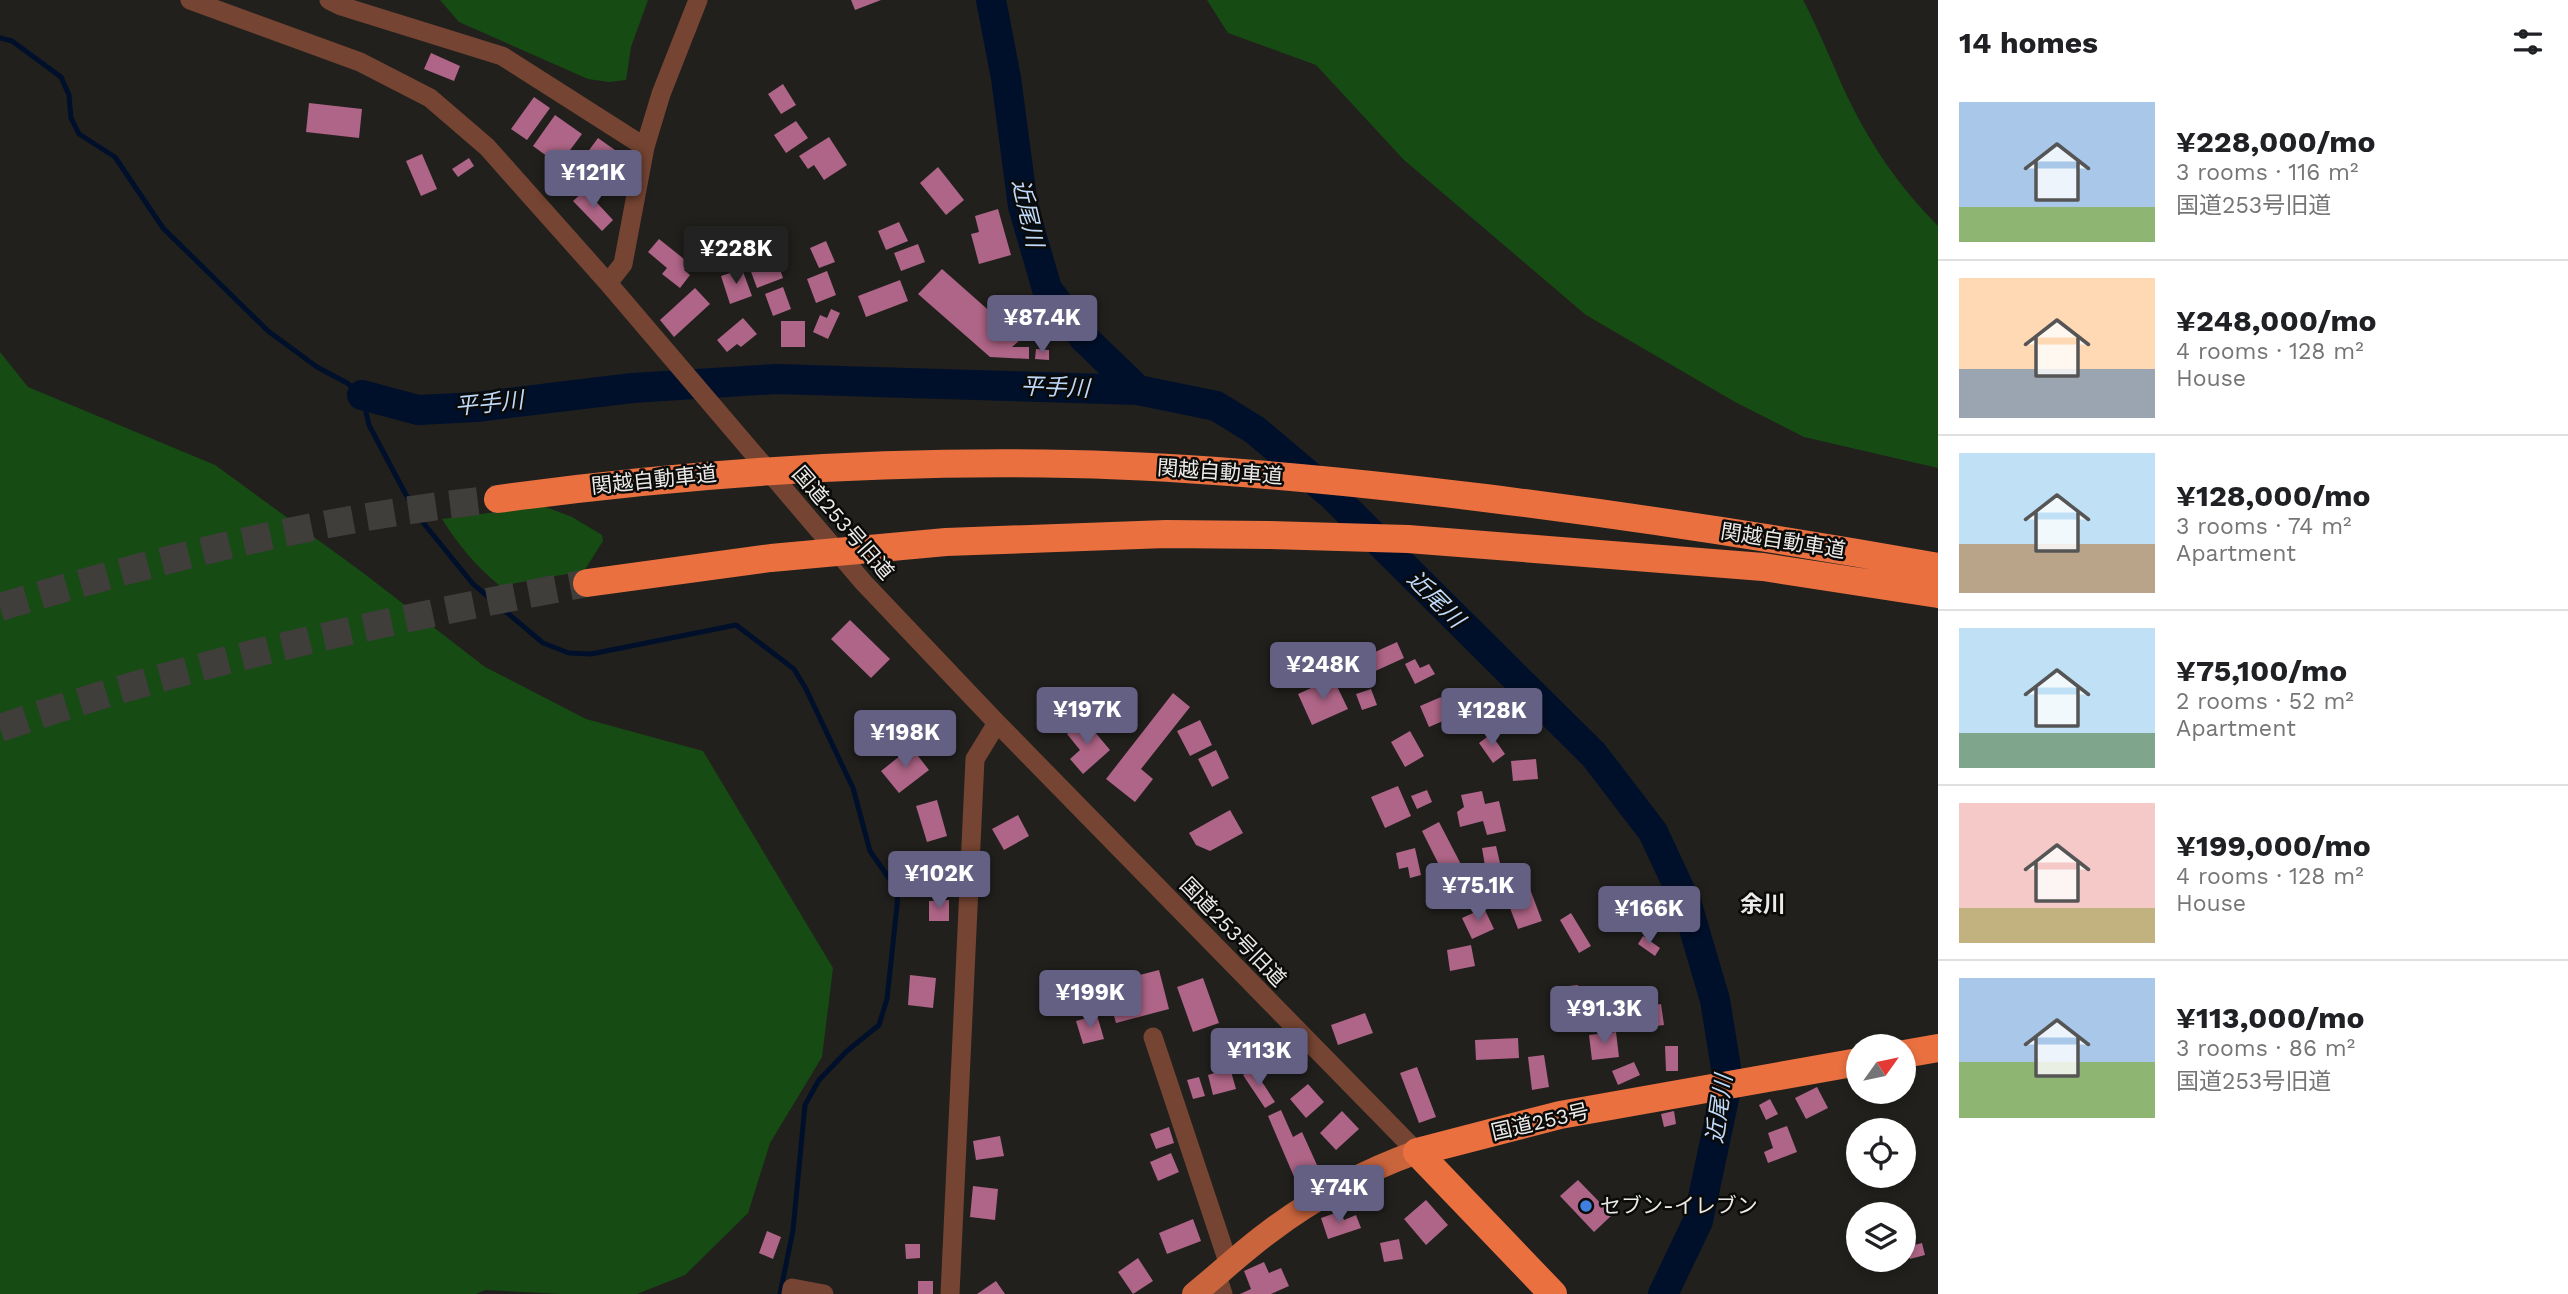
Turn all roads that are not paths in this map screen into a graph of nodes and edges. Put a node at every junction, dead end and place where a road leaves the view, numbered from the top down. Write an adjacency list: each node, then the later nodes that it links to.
1 (190, 0): 5 (street, 国道253号旧道)
2 (328, 0): 4 (street)
3 (698, 0): 4 (street)
4 (645, 147): 5 (street)
5 (608, 284): 10 (street, 国道253号旧道)
6 (498, 499): 7 (highway, 関越自動車道)
7 (1938, 567)
8 (587, 583): 9 (highway, 関越自動車道)
9 (1938, 594)
10 (997, 723): 15 (street, 国道253号旧道); 19 (street)
11 (1153, 1037): 16 (street)
12 (1938, 1048): 13 (highway)
13 (1916, 1052)
14 (1846, 1064): 15 (highway, 国道253号)
15 (1417, 1152): 16 (main road); 21 (highway)
16 (1223, 1278): 20 (main road)
17 (791, 1294): 18 (street)
18 (824, 1294)
19 (950, 1294)
20 (1194, 1294)
21 (1553, 1294)

